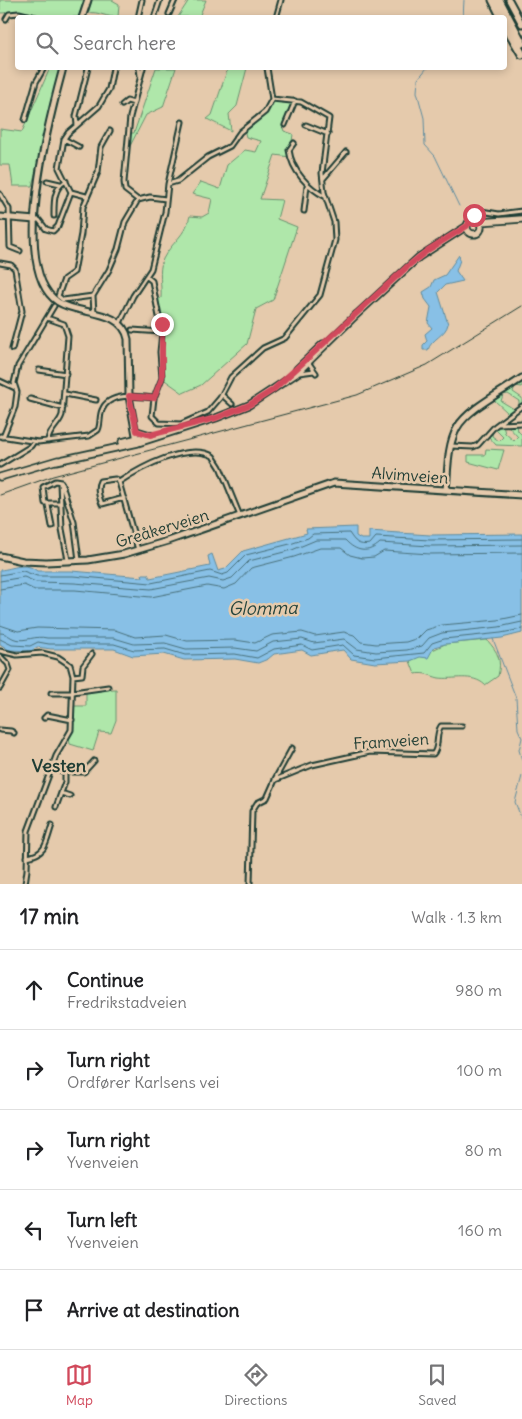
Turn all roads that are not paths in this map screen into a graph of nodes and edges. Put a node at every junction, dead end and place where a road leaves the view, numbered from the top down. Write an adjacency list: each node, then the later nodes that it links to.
1 (88, 0): 11 (street)
2 (142, 0): 12 (street)
3 (160, 0): 13 (street)
4 (175, 0): 9 (street)
5 (281, 0): 14 (street)
6 (493, 0): 15 (highway)
7 (499, 0): 19 (highway)
8 (509, 0): 17 (street)
9 (169, 14)
10 (25, 15): 16 (street)
11 (83, 15)
12 (139, 15)
13 (155, 15)
14 (277, 15)
15 (500, 15)
16 (6, 18)
17 (522, 24)
18 (507, 27): 20 (highway)
19 (522, 43)
20 (522, 54)
21 (43, 70): 33 (street)
22 (64, 70): 61 (street)
23 (88, 70): 35 (street)
24 (113, 70): 35 (street)
25 (139, 70): 28 (street)
26 (142, 70): 28 (street)
27 (267, 70): 29 (street)
28 (140, 77): 31 (street)
29 (272, 99): 30 (street); 48 (street)
30 (294, 101): 36 (street); 39 (street)
31 (134, 103): 32 (street); 55 (street)
32 (122, 105)
33 (25, 120)
34 (182, 122): 48 (street)
35 (77, 125): 40 (street)
36 (285, 125)
37 (306, 125): 39 (street)
38 (110, 131): 52 (street)
39 (328, 134): 44 (street)
40 (64, 139): 42 (street); 46 (street)
41 (294, 143): 49 (street)
42 (79, 148)
43 (346, 152): 44 (street)
44 (322, 180): 53 (street)
45 (47, 181): 47 (street)
46 (66, 181): 47 (street); 50 (street)
47 (60, 184): 58 (street)
48 (168, 184): 54 (street)
49 (307, 186): 53 (street); 56 (street)
50 (71, 192): 52 (street); 61 (street)
51 (0, 194): 60 (street)
52 (86, 196): 68 (street)
53 (326, 197): 85 (street)
54 (166, 199): 55 (street); 67 (street)
55 (138, 200): 68 (street)
56 (304, 211)
57 (522, 211): 63 (street)
58 (54, 216)
59 (0, 217): 60 (street)
60 (10, 218): 61 (street); 65 (street)
61 (35, 220): 70 (street)
62 (522, 221): 63 (main road)
63 (477, 222): 64 (main road); 64 (main road)
64 (468, 229): 76 (main road)
65 (20, 251)
66 (0, 263): 75 (street)
67 (147, 277): 72 (street); 74 (street)
68 (93, 296): 70 (street)
69 (54, 306): 71 (street)
70 (94, 314): 72 (street)
71 (48, 318): 78 (street); 82 (street)
72 (120, 323): 86 (street)
73 (132, 330): 74 (street)
74 (162, 332): 87 (street)
75 (12, 349)
76 (307, 362): 79 (main road); 79 (street); 83 (main road)
77 (39, 370): 78 (street)
78 (66, 374): 84 (street)
79 (296, 374): 83 (main road)
80 (522, 378): 103 (street)
81 (0, 381): 82 (street)
82 (14, 388): 99 (street)
83 (273, 390): 95 (main road)
84 (64, 394): 89 (street); 92 (street)
85 (222, 395): 87 (street); 90 (street)
86 (129, 396): 87 (street); 93 (street); 101 (street)
87 (154, 398)
88 (30, 399): 92 (street)
89 (96, 400)
90 (232, 404)
91 (522, 406): 96 (street)
92 (63, 408): 101 (street)
93 (133, 422): 97 (street); 100 (street)
94 (522, 423): 96 (street)
95 (198, 424): 98 (main road); 100 (main road)
96 (499, 424): 103 (street)
97 (137, 431): 98 (street); 100 (street)
98 (150, 435): 100 (main road)
99 (2, 437): 102 (street)
100 (137, 440): 105 (main road)
101 (48, 441): 102 (street)
102 (34, 442): 104 (street)
103 (451, 446): 108 (street)
104 (0, 466)
105 (0, 476)
106 (61, 482): 112 (street); 113 (street); 118 (street)
107 (119, 482): 111 (street); 111 (street); 114 (street)
108 (446, 490): 109 (street, Alvimveien); 110 (street, Alvimveien)
109 (298, 495): 114 (street, Greåkerveien)
110 (522, 495)
111 (124, 498): 116 (street)
112 (60, 503): 113 (street); 119 (street)
113 (48, 505): 115 (street)
114 (240, 516): 116 (street, Greåkerveien)
115 (52, 526)
116 (138, 550): 118 (street, Greåkerveien)
117 (0, 556): 119 (street, Greåkerveien)
118 (79, 560): 119 (street, Greåkerveien)
119 (68, 561)
120 (0, 652): 123 (street)
121 (92, 654): 123 (street)
122 (0, 656): 124 (street)
123 (73, 676): 127 (street)
124 (1, 686)
125 (108, 687): 127 (street)
126 (51, 693): 127 (street)
127 (73, 693): 129 (street)
128 (44, 718): 129 (street)
129 (72, 720): 135 (street)
130 (462, 726): 137 (street, Framveien)
131 (0, 730): 132 (street)
132 (14, 733)
133 (292, 748): 137 (street)
134 (94, 761): 136 (street)
135 (51, 768): 136 (street); 142 (street)
136 (65, 772): 138 (street)
137 (275, 780): 144 (street)
138 (61, 793): 139 (street); 140 (street)
139 (70, 796)
140 (56, 806)
141 (52, 825): 142 (street)
142 (27, 857): 143 (street)
143 (24, 884)
144 (250, 884)

